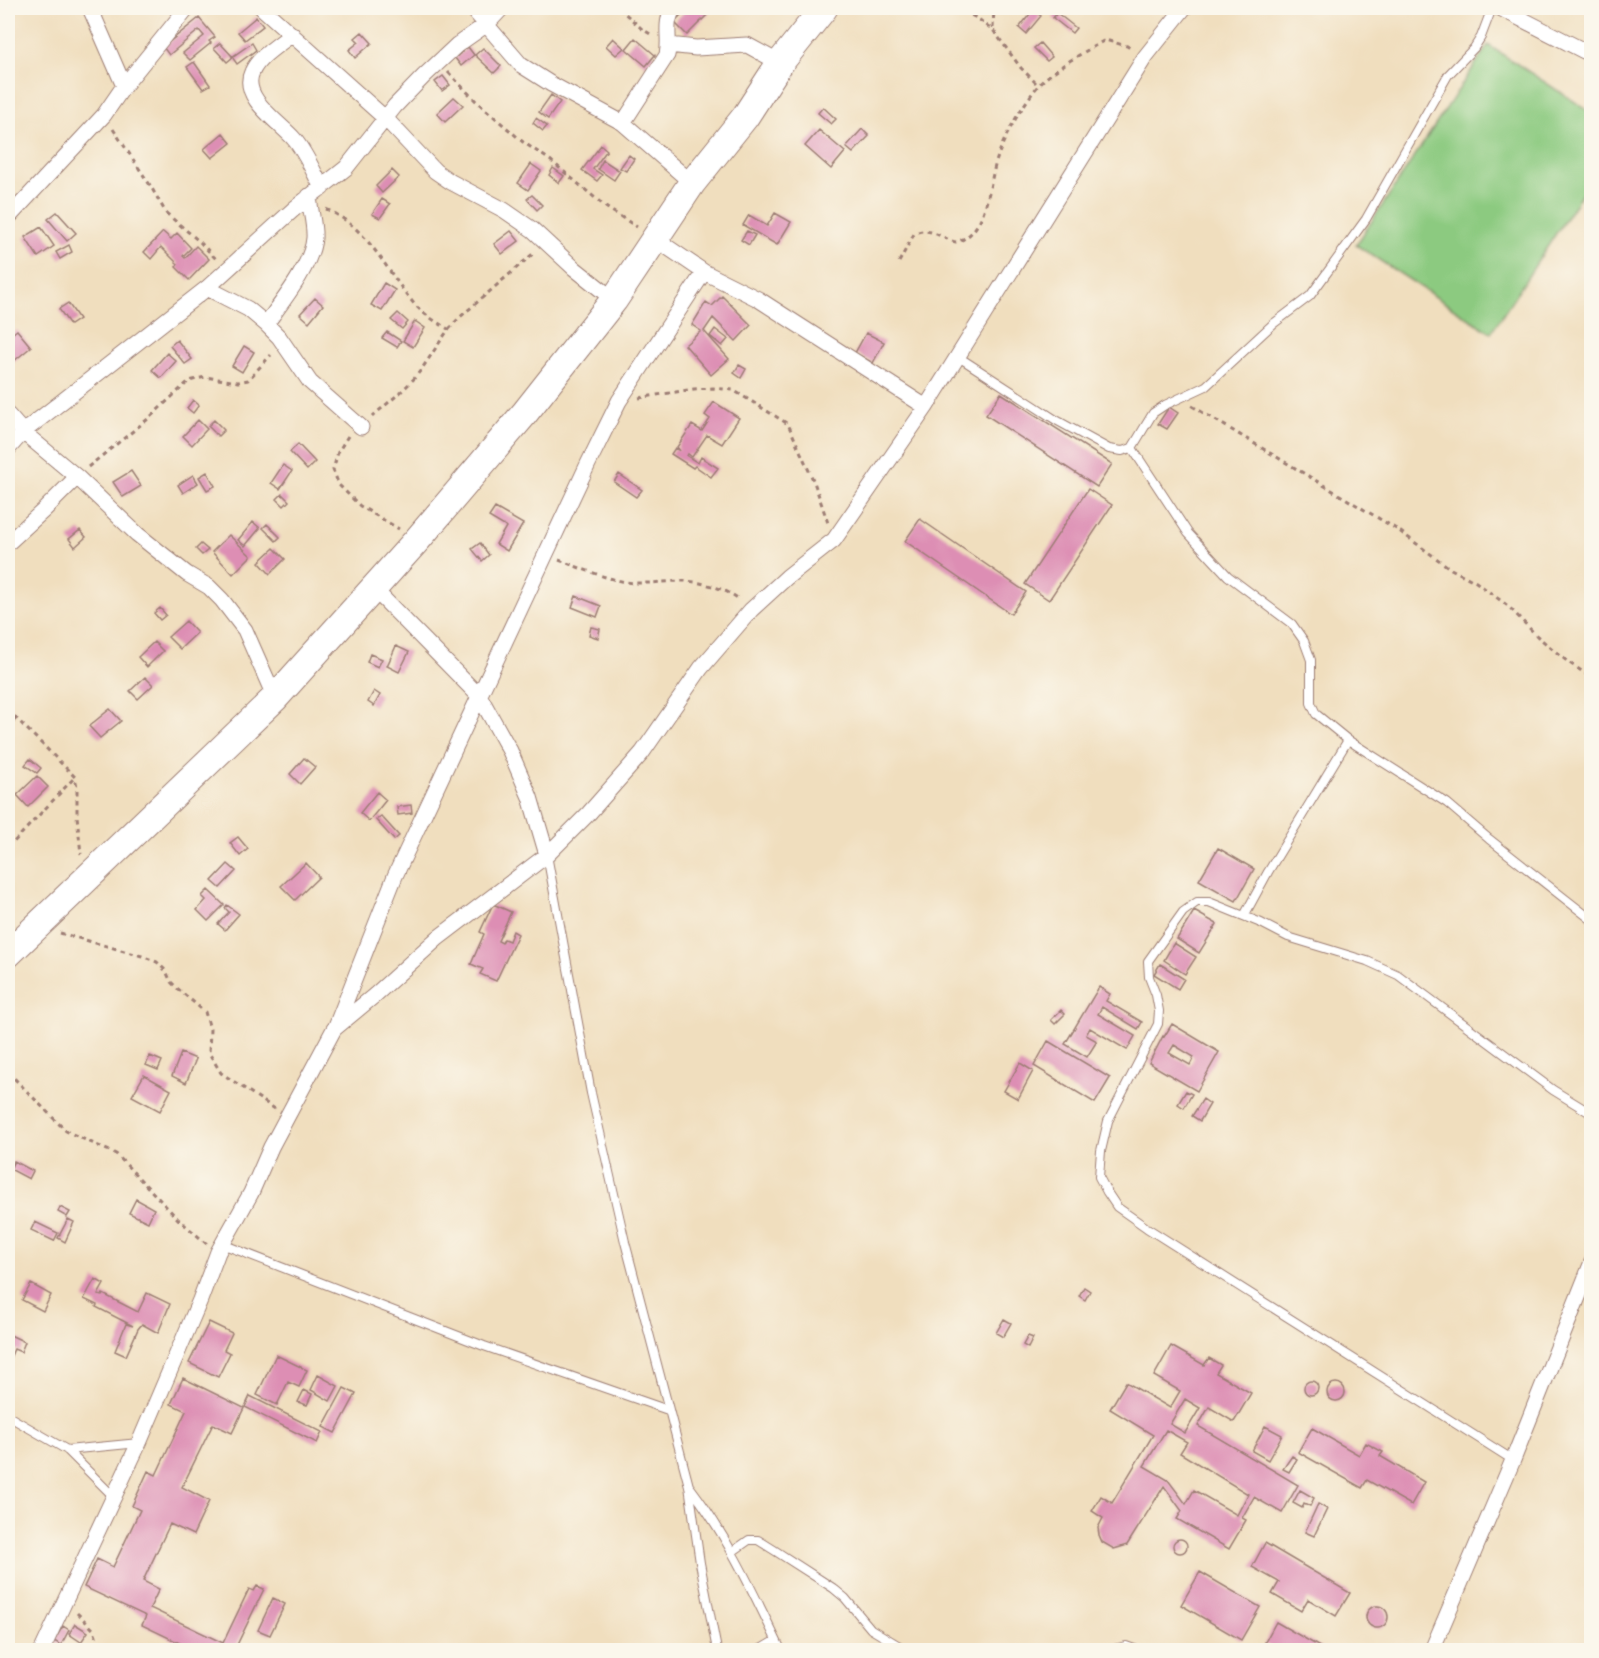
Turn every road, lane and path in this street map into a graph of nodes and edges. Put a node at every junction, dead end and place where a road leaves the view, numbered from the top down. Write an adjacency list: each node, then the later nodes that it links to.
1 (90, 8): 22 (street)
2 (187, 8): 22 (street)
3 (262, 8): 16 (street)
4 (472, 8): 14 (street)
5 (502, 8): 14 (street)
6 (619, 8): 17 (path)
7 (674, 8): 17 (street)
8 (824, 8): 21 (highway)
9 (955, 8): 15 (path)
10 (994, 8): 15 (path)
11 (1184, 8): 19 (street)
12 (1492, 8): 41 (lane)
13 (1500, 8): 18 (street)
14 (487, 24): 20 (street); 26 (street)
15 (993, 30): 23 (path)
16 (292, 34): 25 (street); 28 (street)
17 (669, 45): 21 (street); 26 (street)
18 (1592, 55)
19 (1145, 57): 23 (path); 40 (street)
20 (438, 62): 25 (street); 30 (path)
21 (780, 63): 27 (highway)
22 (124, 86): 24 (street)
23 (1038, 86): 32 (path)
24 (104, 115): 29 (street); 33 (path)
25 (386, 118): 28 (street); 31 (street)
26 (623, 123): 27 (street)
27 (692, 183): 30 (highway)
28 (316, 192): 33 (street); 37 (street); 38 (path)
29 (8, 218)
30 (654, 238): 34 (street); 36 (highway)
31 (548, 241): 36 (street); 38 (path)
32 (899, 262)
33 (226, 270): 35 (street)
34 (704, 272): 42 (street); 43 (street)
35 (207, 288): 37 (street); 46 (street)
36 (614, 300): 50 (highway)
37 (266, 324): 39 (street)
38 (448, 329): 45 (path)
39 (282, 342): 45 (street); 49 (path)
40 (957, 356): 43 (street); 47 (lane)
41 (1180, 399): 47 (lane); 56 (path)
42 (619, 401): 51 (path); 53 (street)
43 (926, 407): 51 (street)
44 (8, 415): 46 (street)
45 (361, 427): 50 (path)
46 (23, 432): 48 (street); 49 (street)
47 (1131, 448): 62 (lane)
48 (8, 449)
49 (77, 477): 52 (street); 58 (street)
50 (418, 539): 54 (highway)
51 (834, 540): 55 (street)
52 (8, 543)
53 (546, 556): 55 (path); 57 (street)
54 (374, 590): 57 (street); 58 (highway)
55 (751, 610): 65 (street)
56 (1592, 678)
57 (480, 697): 65 (street); 71 (street)
58 (275, 698): 66 (highway)
59 (8, 710): 60 (path)
60 (16, 718): 61 (path); 63 (path)
61 (8, 728)
62 (1348, 740): 67 (lane); 68 (lane)
63 (75, 777): 64 (path); 66 (path)
64 (8, 848)
65 (547, 855): 71 (street); 77 (lane)
66 (84, 881): 69 (highway)
67 (1244, 916): 73 (lane); 81 (lane)
68 (1592, 920)
69 (38, 927): 70 (highway); 74 (path)
70 (8, 954)
71 (334, 1029): 74 (street)
72 (8, 1072): 75 (path)
73 (1592, 1114)
74 (287, 1117): 75 (street)
75 (220, 1248): 77 (lane); 79 (street)
76 (1592, 1263): 81 (street)
77 (668, 1410): 82 (lane)
78 (8, 1416): 80 (lane)
79 (139, 1443): 80 (lane); 83 (street)
80 (67, 1450): 83 (lane)
81 (1513, 1460): 95 (street)
82 (689, 1486): 84 (lane); 89 (lane)
83 (114, 1497): 85 (street)
84 (732, 1552): 86 (lane); 92 (lane)
85 (64, 1602): 87 (street); 88 (path)
86 (776, 1640): 90 (lane); 91 (lane)
87 (42, 1650)
88 (101, 1650)
89 (717, 1650)
90 (759, 1650)
91 (781, 1650)
92 (906, 1650)
93 (1110, 1650): 94 (lane)
94 (1137, 1650)
95 (1432, 1650)

